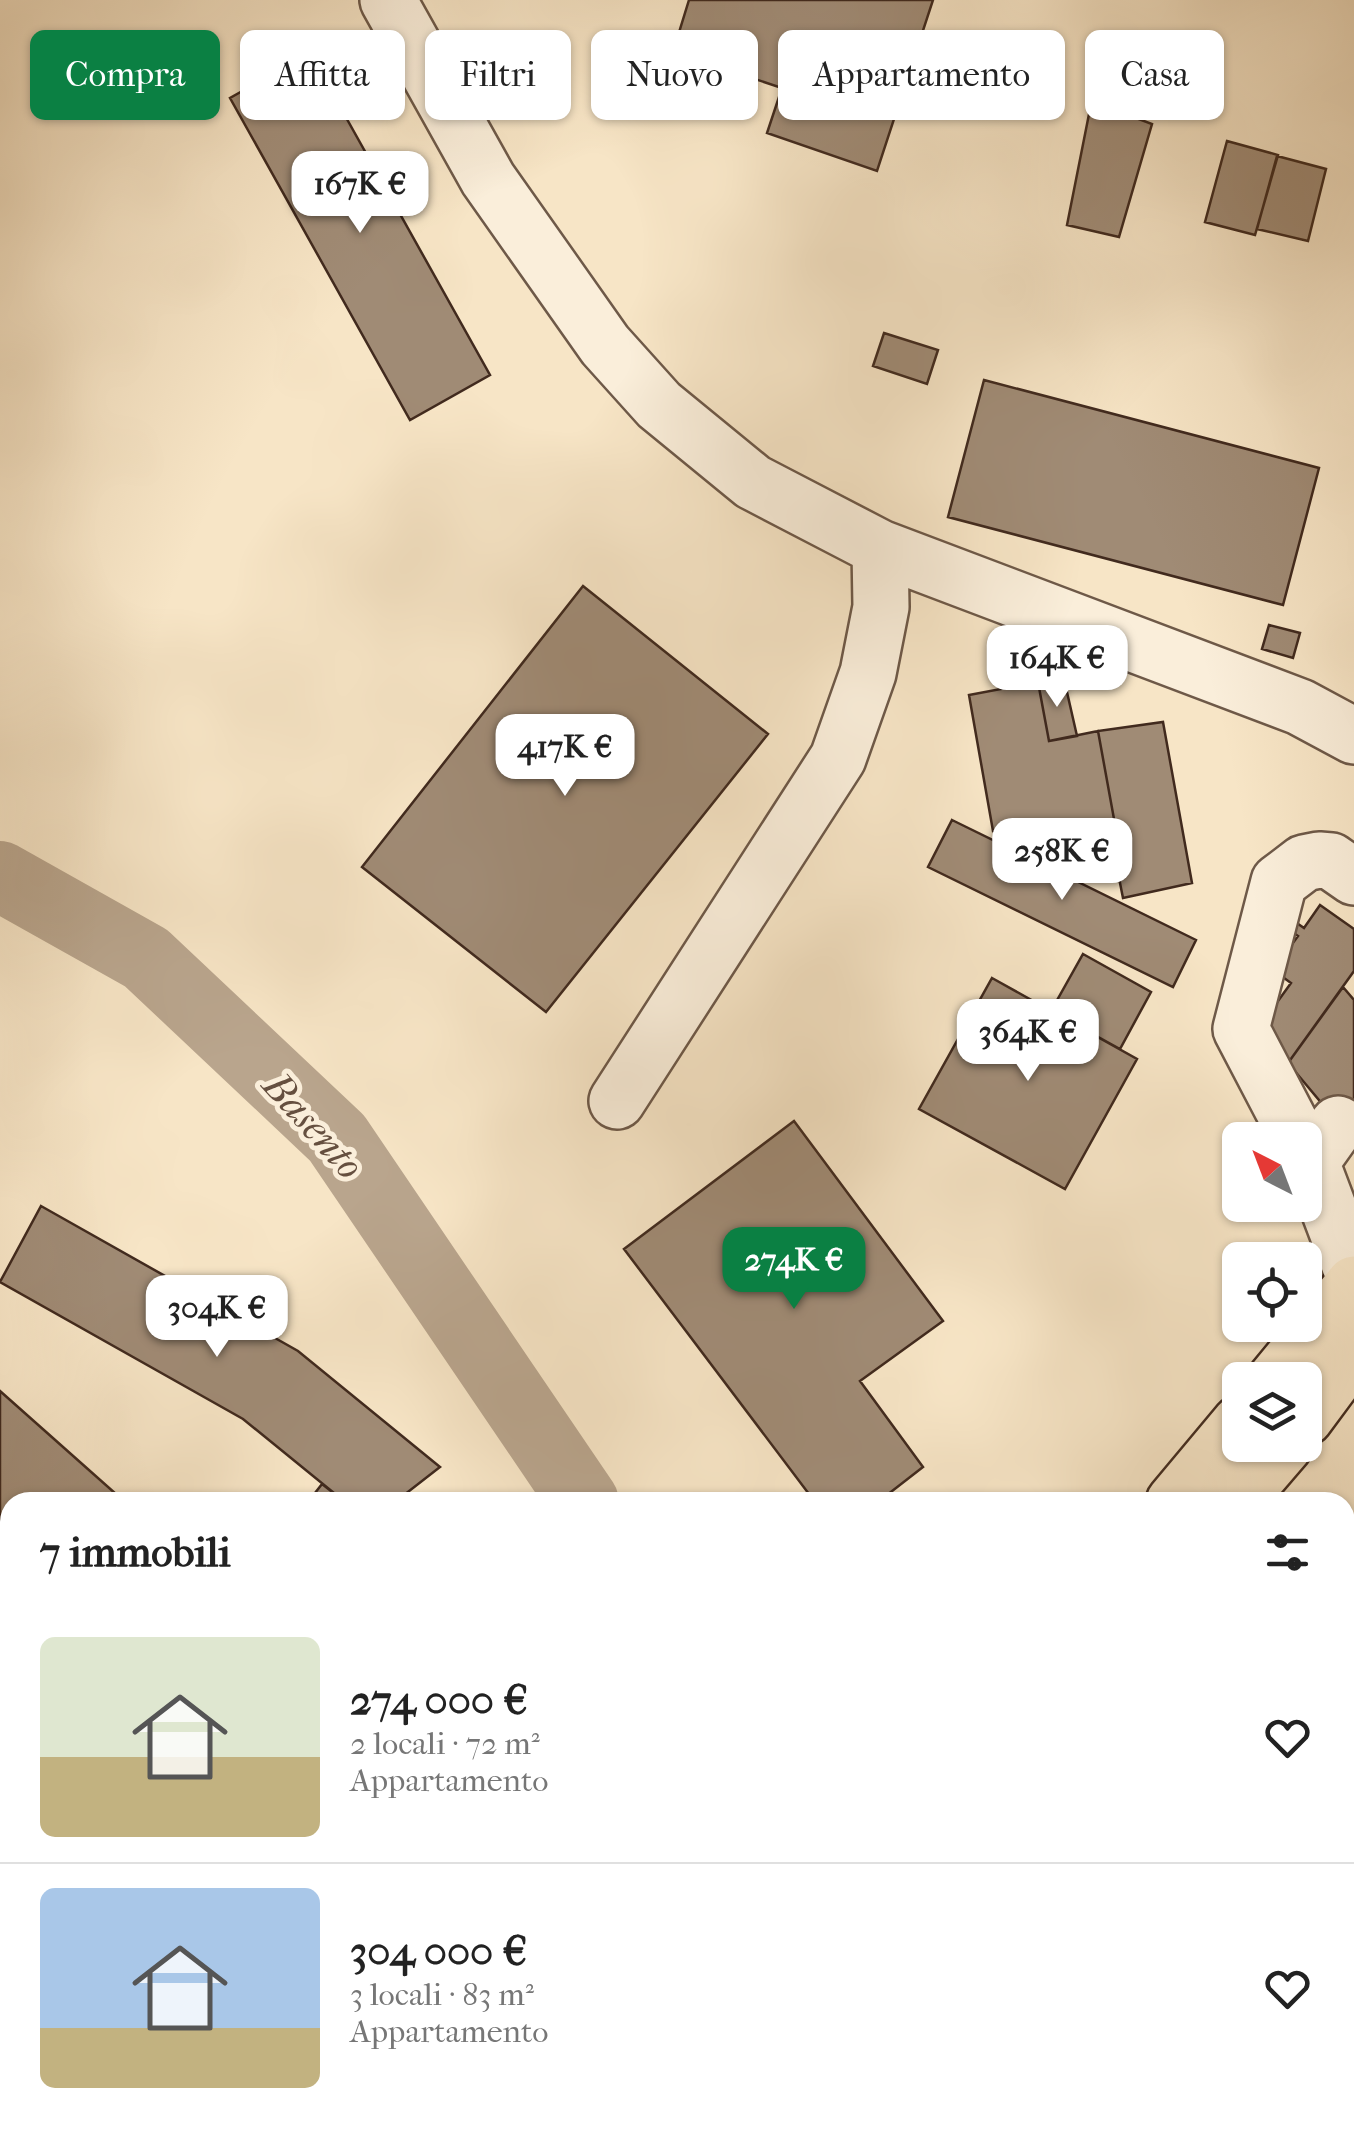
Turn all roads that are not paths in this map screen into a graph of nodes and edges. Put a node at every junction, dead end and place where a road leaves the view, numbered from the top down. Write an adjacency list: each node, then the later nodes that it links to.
1 (388, 0): 2 (street)
2 (880, 548): 3 (street); 5 (street)
3 (1354, 736)
4 (1354, 878): 6 (street)
5 (617, 1101)
6 (1299, 1122)
7 (1322, 1173): 8 (street)
8 (1354, 1276)
9 (1354, 1284): 11 (main road)
10 (1354, 1352): 12 (main road)
11 (1291, 1362)
12 (1322, 1395)
13 (1222, 1445): 15 (main road)
14 (1270, 1462): 16 (main road)
15 (1182, 1492)
16 (1245, 1492)

